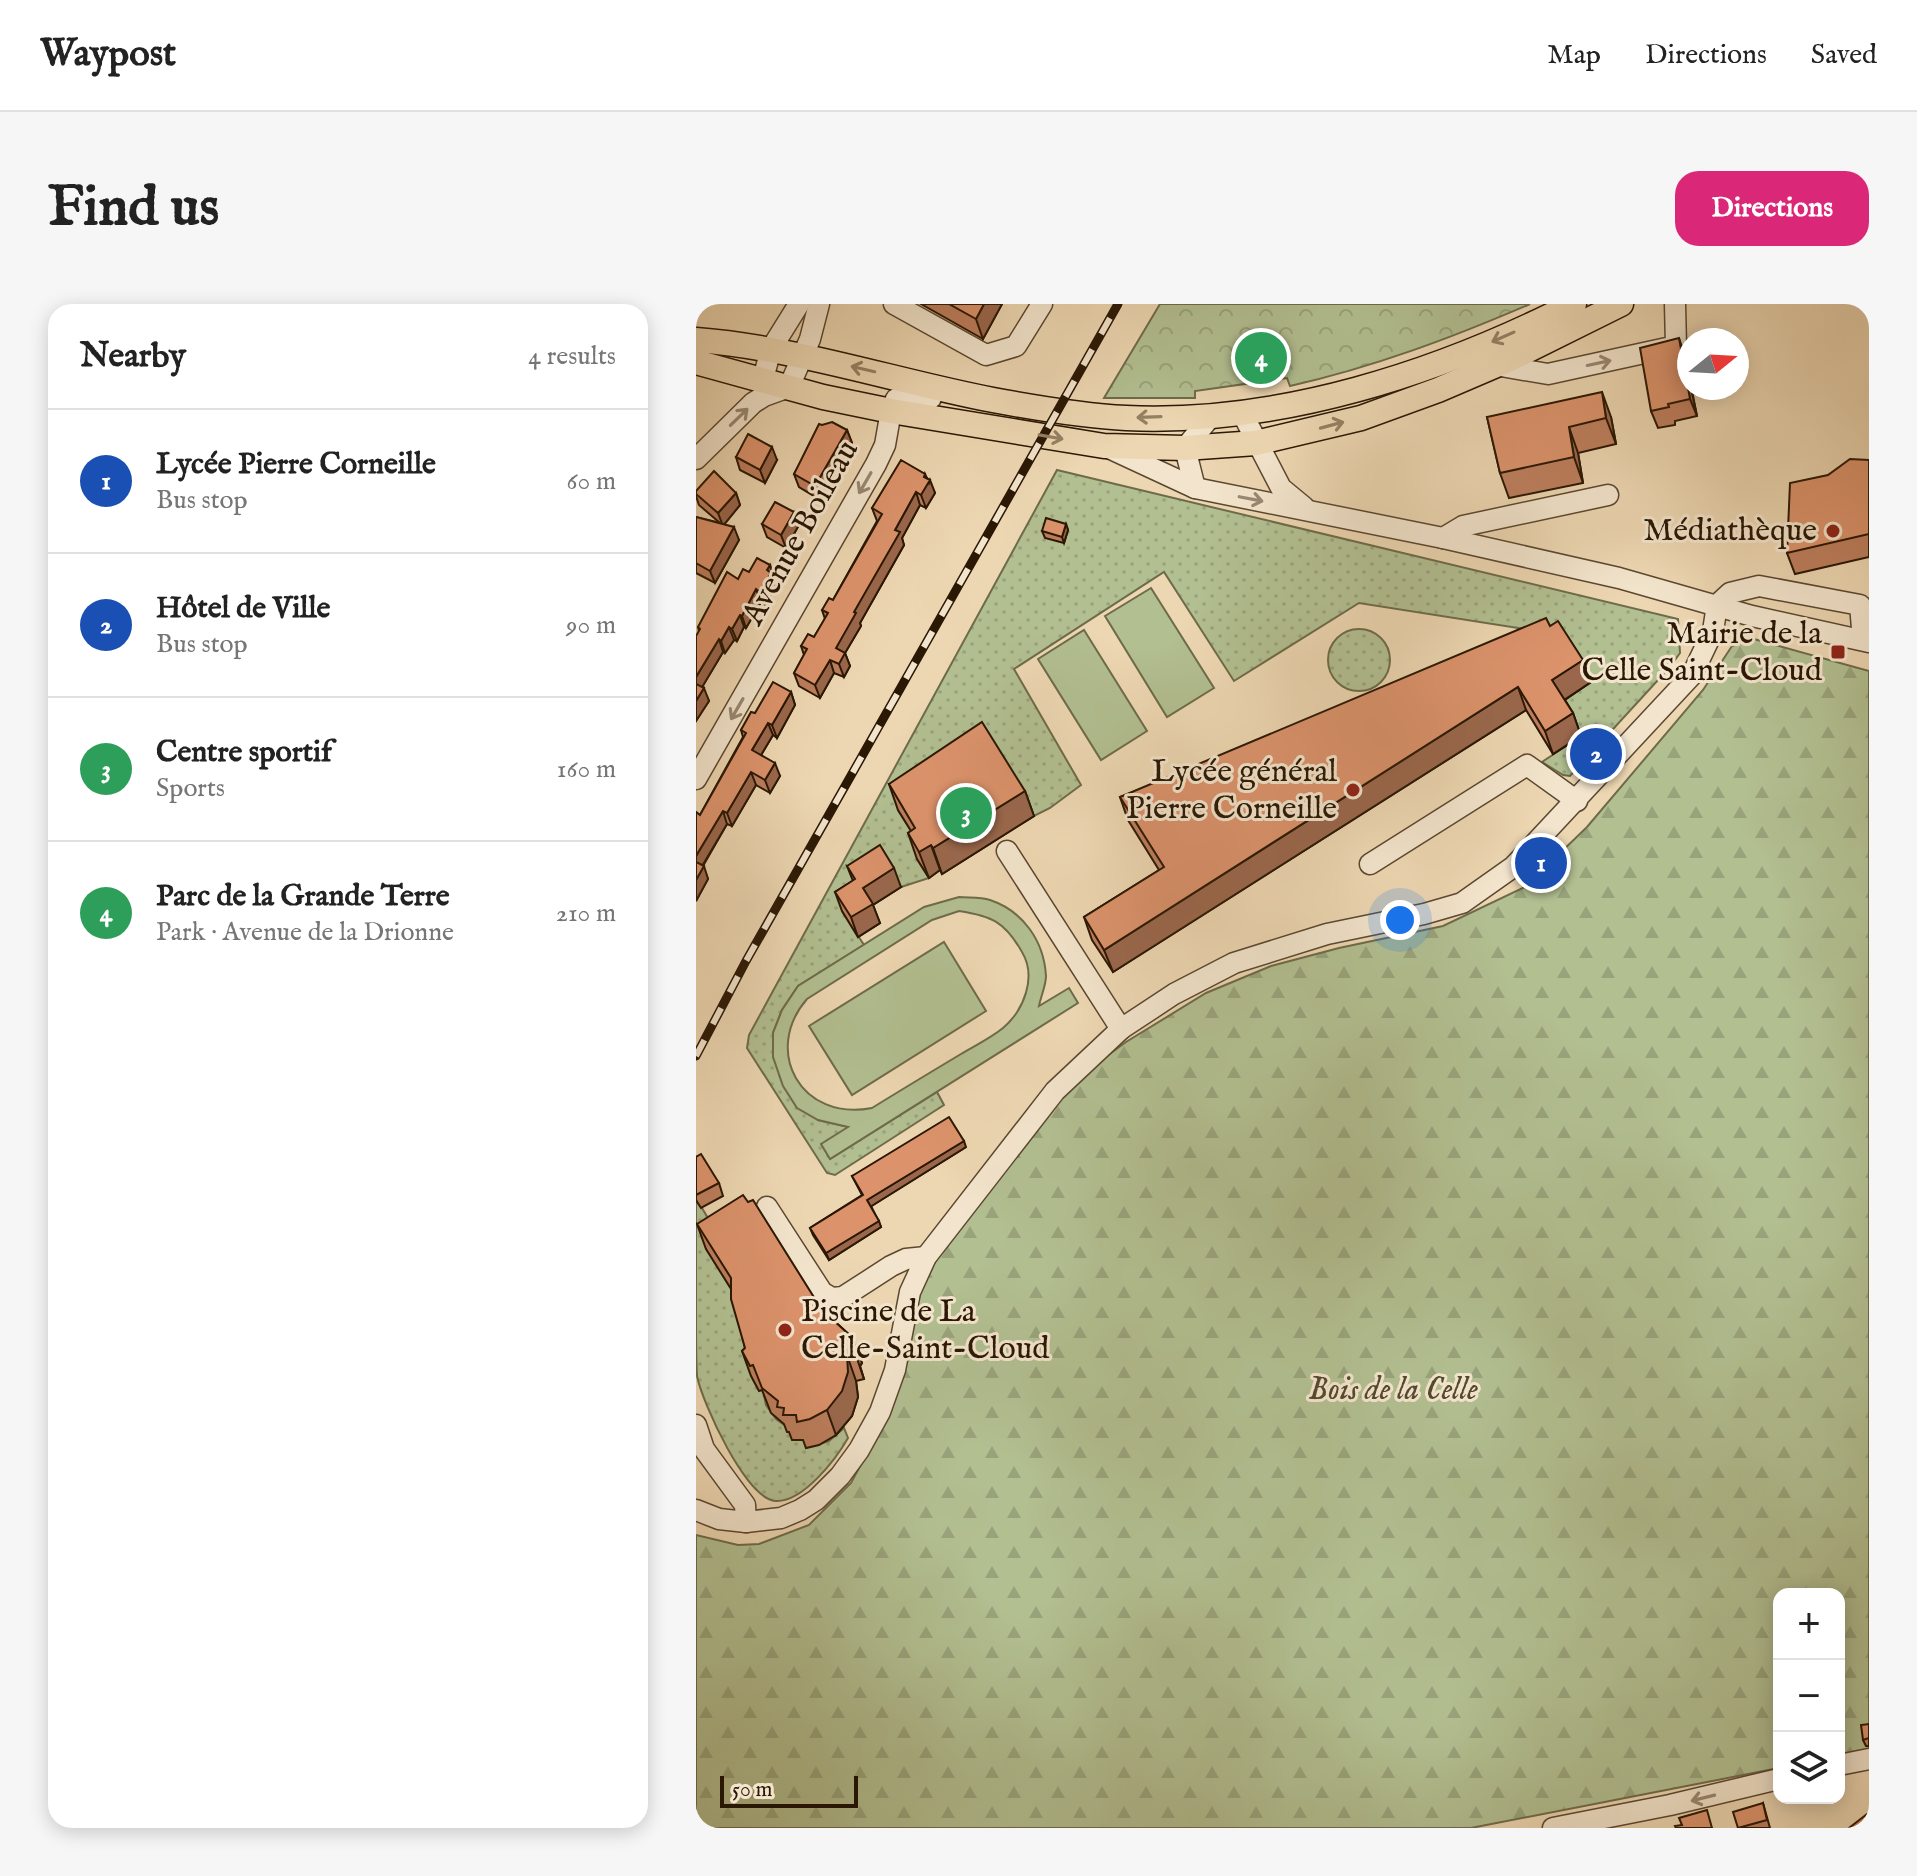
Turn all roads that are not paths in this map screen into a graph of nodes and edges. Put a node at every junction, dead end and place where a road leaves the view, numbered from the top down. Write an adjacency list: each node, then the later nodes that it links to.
1 (799, 304): 9 (street)
2 (819, 304): 10 (street)
3 (894, 304): 4 (street)
4 (1042, 304)
5 (1574, 304): 17 (main road, one-way to 17)
6 (1621, 304): 12 (main road)
7 (1675, 304): 12 (street, one-way to 7)
8 (696, 340): 9 (main road)
9 (771, 349): 10 (main road); 13 (street)
10 (802, 355): 14 (street); 15 (main road, one-way to 10)
11 (696, 362): 13 (main road)
12 (1495, 365): 19 (main road, one-way to 12)
13 (763, 379): 14 (main road)
14 (789, 387): 16 (main road); 22 (street, one-way to 14)
15 (993, 400): 16 (street, Avenue Boileau); 18 (main road, one-way to 15)
16 (891, 411): 20 (main road, one-way to 20); 29 (street, Avenue Boileau, one-way to 29)
17 (1242, 413): 18 (main road); 19 (street)
18 (1212, 415): 21 (street)
19 (1256, 443): 21 (main road); 25 (street)
20 (1104, 446): 21 (main road); 23 (street)
21 (1185, 448): 23 (street)
22 (696, 459)
23 (1195, 488): 25 (street, one-way to 25)
24 (1608, 495): 26 (street)
25 (1307, 509): 26 (street)
26 (1443, 538): 27 (street)
27 (1717, 605): 28 (street); 28 (street); 30 (street)
28 (1866, 641)
29 (696, 779)
30 (1577, 801): 32 (street); 33 (street)
31 (1007, 851): 33 (street)
32 (1370, 864)
33 (1121, 1029): 35 (street)
34 (767, 1207): 35 (street)
35 (926, 1257): 39 (street)
36 (696, 1425): 37 (street)
37 (700, 1456): 39 (street)
38 (696, 1510): 39 (street)
39 (746, 1522)
40 (1869, 1759): 41 (street)
41 (1845, 1764)
42 (1773, 1781): 43 (street, one-way to 43)
43 (1647, 1819): 44 (street)
44 (1553, 1828)

